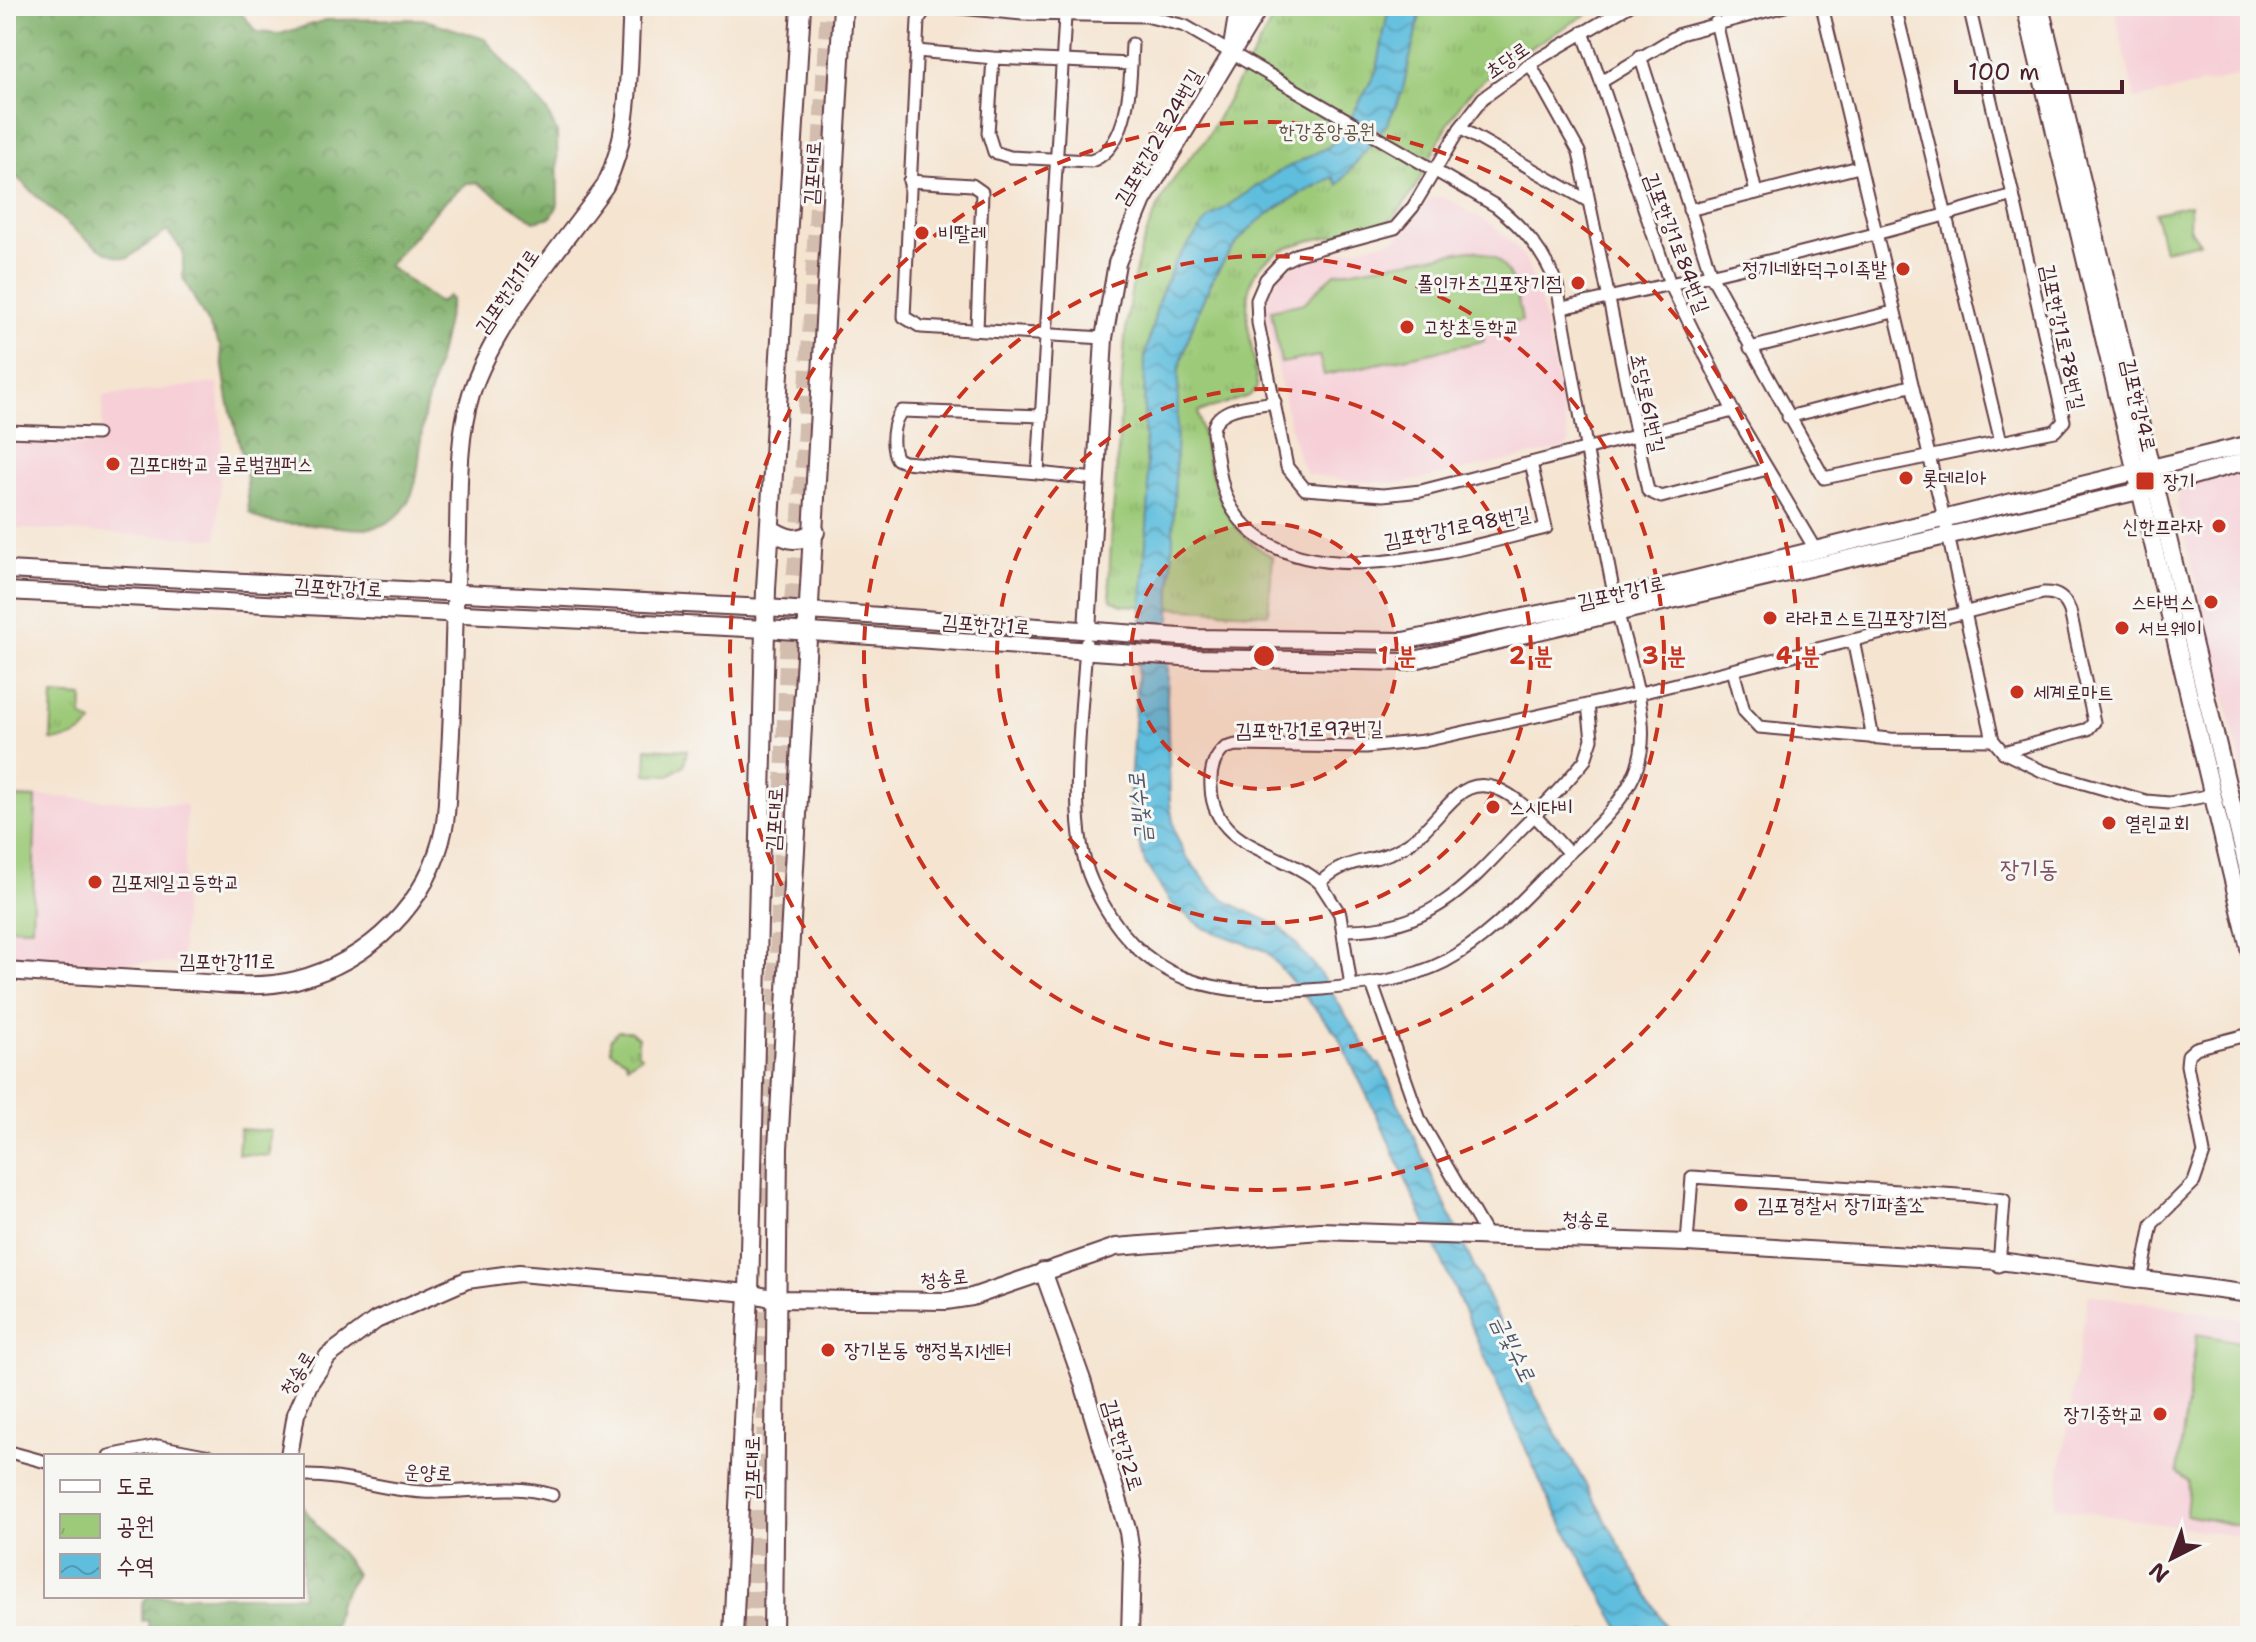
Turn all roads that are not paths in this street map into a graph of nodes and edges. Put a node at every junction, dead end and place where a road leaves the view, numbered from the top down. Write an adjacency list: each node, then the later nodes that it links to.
1 (632, 6): 74 (street, 김포한강11로)
2 (801, 6): 69 (main road, 김포대로)
3 (843, 6): 70 (main road, 김포대로)
4 (928, 6): 19 (street)
5 (940, 6): 15 (street)
6 (1245, 6): 20 (street, 김포한강2로24번길)
7 (1260, 6): 20 (street, 김포한강2로24번길)
8 (1629, 6): 17 (street, 초당로)
9 (1785, 6): 16 (street)
10 (1822, 6): 29 (street)
11 (1895, 6): 36 (street)
12 (1969, 6): 33 (street, 김포한강1로78번길)
13 (2025, 6): 63 (street, 김포한강4로)
14 (2040, 6): 61 (street, 김포한강4로)
15 (1065, 16): 20 (street); 23 (street)
16 (1716, 22): 21 (street); 32 (street)
17 (1583, 32): 25 (street, 초당로); 26 (street)
18 (1132, 44): 24 (street, 김포한강2로24번길)
19 (917, 51): 22 (street); 31 (street)
20 (1231, 53): 30 (street); 45 (street, 김포한강2로24번길)
21 (1640, 56): 26 (street); 35 (street, 김포한강1로78번길)
22 (993, 58): 23 (street); 28 (street, 김포한강2로24번길)
23 (1062, 62): 24 (street); 28 (street)
24 (1131, 64): 28 (street, 김포한강2로24번길)
25 (1530, 64): 27 (street, 초당로); 34 (street, 초당로61번길)
26 (1601, 82): 39 (street, 김포한강1로84번길)
27 (1460, 128): 30 (street, 초당로); 34 (street)
28 (1056, 158): 44 (street)
29 (1859, 167): 32 (street); 37 (street)
30 (1433, 172): 41 (street); 48 (street, 초당로)
31 (909, 181): 43 (street); 43 (street)
32 (1756, 193): 35 (street)
33 (2013, 195): 36 (street); 55 (street, 김포한강1로78번길)
34 (1588, 201): 40 (street, 초당로61번길)
35 (1689, 210): 38 (street, 김포한강1로78번길)
36 (1946, 215): 37 (street); 55 (street)
37 (1875, 235): 38 (street); 42 (street)
38 (1711, 275): 39 (street); 46 (street, 김포한강1로78번길)
39 (1670, 284): 40 (street); 49 (street, 김포한강1로84번길)
40 (1608, 298): 41 (street); 54 (street, 초당로61번길)
41 (1562, 308): 57 (street)
42 (1893, 312): 46 (street); 47 (street)
43 (977, 330): 44 (street)
44 (1046, 334): 45 (street); 50 (street)
45 (1104, 338): 65 (street, 김포한강2로24번길)
46 (1750, 348): 51 (street, 김포한강1로78번길)
47 (1910, 386): 51 (street); 58 (street)
48 (1275, 402): 60 (street); 60 (street, 김포한강1로98번길)
49 (1733, 411): 54 (street); 62 (street, 김포한강1로84번길)
50 (1042, 416): 64 (street); 64 (street)
51 (1788, 417): 58 (street, 김포한강1로78번길)
52 (6, 431): 53 (street)
53 (97, 434)
54 (1637, 435): 57 (street); 62 (street, 초당로61번길)
55 (2001, 442): 58 (street, 김포한강1로78번길)
56 (2250, 444): 61 (street, 김포한강1로)
57 (1588, 448): 60 (street); 75 (street)
58 (1927, 459): 68 (street)
59 (2250, 460): 66 (street, 김포한강1로)
60 (1531, 463)
61 (2153, 467): 63 (street, 김포한강1로); 66 (street, 김포한강4로)
62 (1767, 469): 71 (street, 김포한강1로84번길)
63 (2134, 471): 67 (street, 김포한강4로); 68 (street, 김포한강1로)
64 (1038, 473): 65 (street)
65 (1095, 479): 81 (street, 김포한강2로24번길)
66 (2157, 484): 67 (street, 김포한강1로); 94 (street, 김포한강4로)
67 (2139, 491): 68 (street, 김포한강1로); 91 (street, 김포한강4로)
68 (1946, 527): 71 (street, 김포한강1로); 75 (street, 김포한강1로); 78 (street)
69 (770, 529): 70 (main road); 76 (main road, 김포대로)
70 (815, 532): 77 (main road, 김포대로)
71 (1815, 549): 75 (street, 김포한강1로)
72 (6, 570): 74 (street, 김포한강1로)
73 (6, 591): 79 (street, 김포한강1로)
74 (454, 594): 76 (street, 김포한강1로); 79 (street, 김포한강11로)
75 (1616, 606): 81 (street, 김포한강1로); 84 (street, 김포한강1로); 86 (street)
76 (766, 608): 77 (street, 김포한강1로); 80 (main road, 김포대로)
77 (811, 611): 81 (street, 김포한강1로); 82 (main road, 김포대로)
78 (1965, 611): 83 (street); 89 (street); 90 (street)
79 (453, 613): 80 (street, 김포한강1로); 99 (street, 김포한강11로)
80 (766, 629): 82 (street, 김포한강1로); 108 (main road, 김포대로)
81 (1087, 631): 84 (street)
82 (807, 632): 84 (street, 김포한강1로); 110 (main road, 김포대로)
83 (1853, 640): 85 (street); 88 (street)
84 (1086, 652): 101 (street)
85 (1733, 670): 86 (street); 88 (street)
86 (1636, 694): 87 (street, 김포한강1로97번길); 93 (street)
87 (1588, 705): 92 (street); 95 (street, 김포한강1로97번길)
88 (1873, 738): 89 (street)
89 (1993, 740): 90 (street)
90 (2003, 752): 91 (street)
91 (2212, 795): 96 (street, 김포한강4로)
92 (1533, 817): 93 (street); 95 (street); 97 (street)
93 (1569, 853): 100 (street)
94 (2250, 879)
95 (1320, 883): 97 (street, 김포한강1로97번길)
96 (2246, 915): 98 (street, 김포한강4로)
97 (1345, 930): 101 (street, 김포한강1로97번길)
98 (2250, 952)
99 (6, 969)
100 (1372, 984): 101 (street); 103 (street)
101 (1349, 987)
102 (2250, 1034): 107 (street)
103 (1479, 1234): 104 (street, 청송로); 106 (street, 청송로)
104 (1687, 1243): 105 (street, 청송로); 105 (street)
105 (1999, 1264): 107 (street, 청송로)
106 (1043, 1271): 110 (street, 청송로); 120 (street, 김포한강2로)
107 (2141, 1280): 109 (street, 청송로)
108 (749, 1293): 110 (street, 청송로); 114 (street, 청송로); 118 (main road, 김포대로)
109 (2250, 1297)
110 (775, 1299): 119 (main road, 김포대로)
111 (6, 1451): 115 (street)
112 (119, 1454): 113 (street)
113 (200, 1454)
114 (289, 1454)
115 (44, 1461)
116 (304, 1476): 117 (street, 운양로)
117 (552, 1495)
118 (733, 1636)
119 (773, 1636)
120 (1130, 1636)

